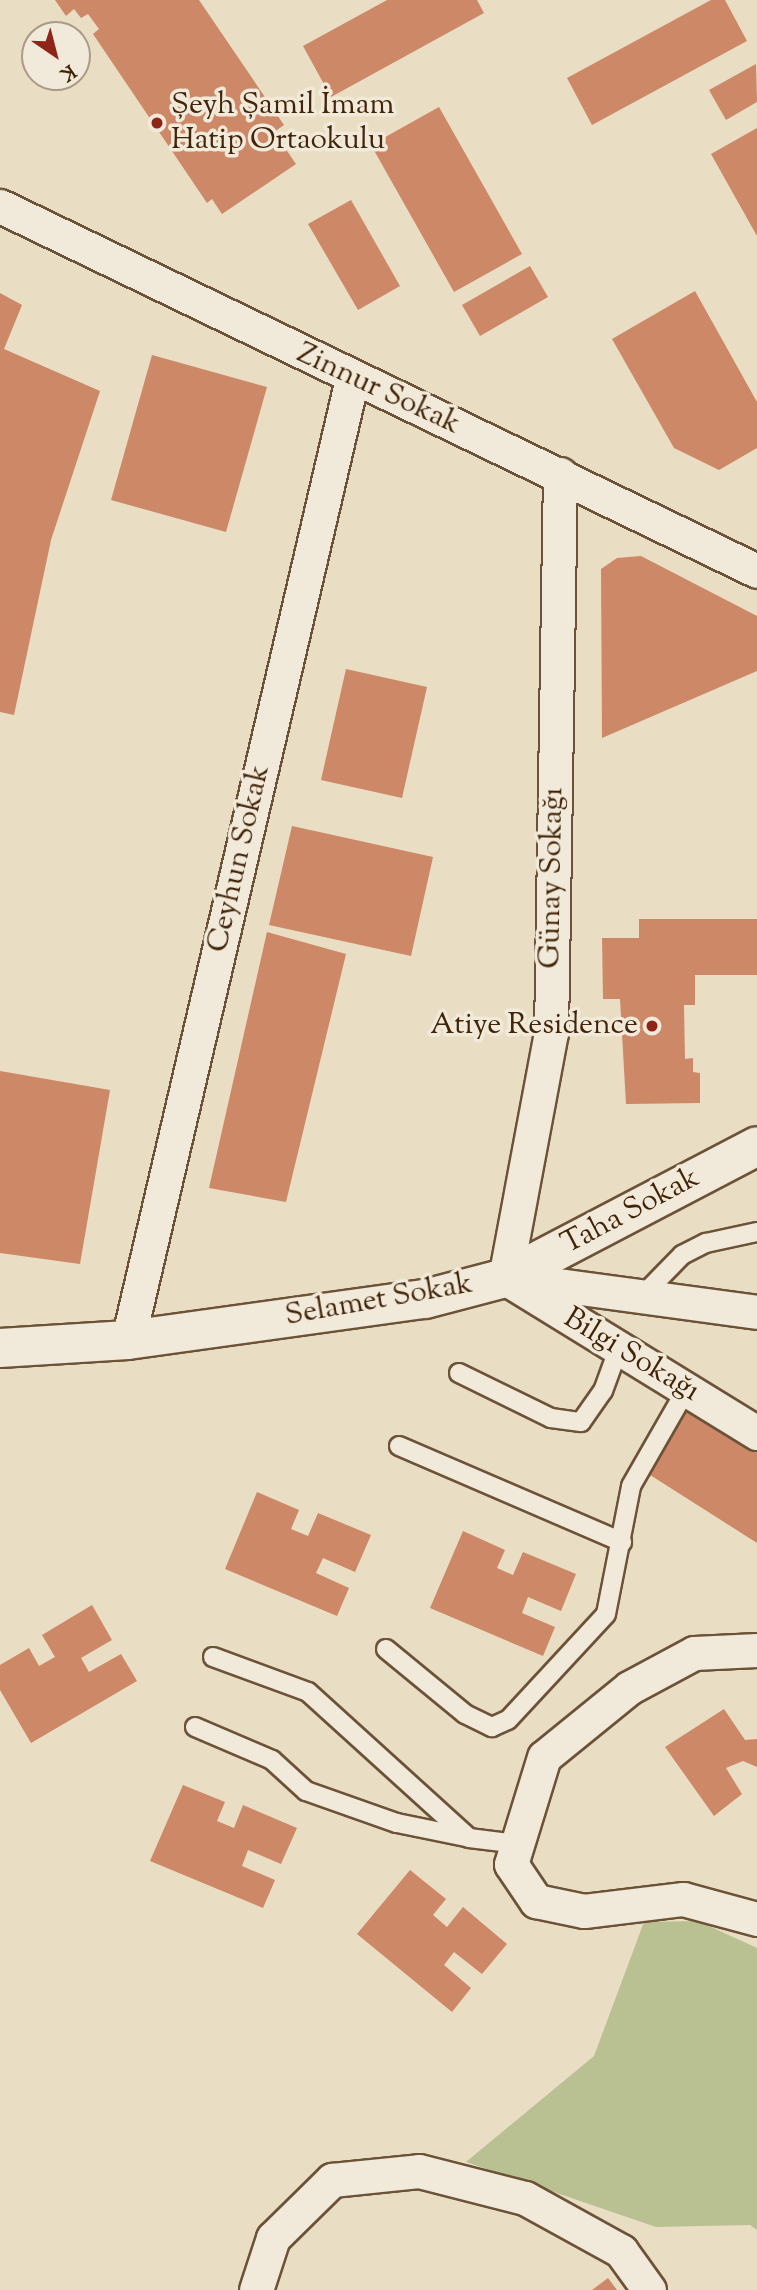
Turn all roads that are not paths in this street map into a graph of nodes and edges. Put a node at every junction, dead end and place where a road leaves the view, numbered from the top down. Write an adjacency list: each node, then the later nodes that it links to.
1 (0, 206): 2 (street, Zinnur Sokak)
2 (352, 379): 3 (street, Zinnur Sokak); 10 (street, Ceyhun Sokak)
3 (559, 474): 4 (street, Zinnur Sokak); 7 (street, Günay Sokağı)
4 (757, 571)
5 (757, 1146): 7 (street, Taha Sokak)
6 (757, 1232): 8 (lane)
7 (505, 1278): 8 (street, Selamet Sokak); 10 (street, Selamet Sokak); 12 (street, Bilgi Sokağı)
8 (643, 1295): 9 (street, Selamet Sokak)
9 (757, 1312)
10 (128, 1340): 11 (street, Selamet Sokak)
11 (0, 1348)
12 (618, 1350): 13 (lane); 14 (street, Bilgi Sokağı)
13 (459, 1373)
14 (686, 1390): 15 (street, Bilgi Sokağı); 17 (lane)
15 (757, 1433)
16 (399, 1446): 17 (lane)
17 (622, 1542): 18 (lane)
18 (386, 1649)
19 (757, 1650): 23 (street)
20 (213, 1657): 22 (lane)
21 (195, 1727): 22 (lane)
22 (469, 1838): 23 (lane)
23 (517, 1844): 24 (street)
24 (757, 1919)
25 (256, 2290): 26 (street)
26 (649, 2290)

